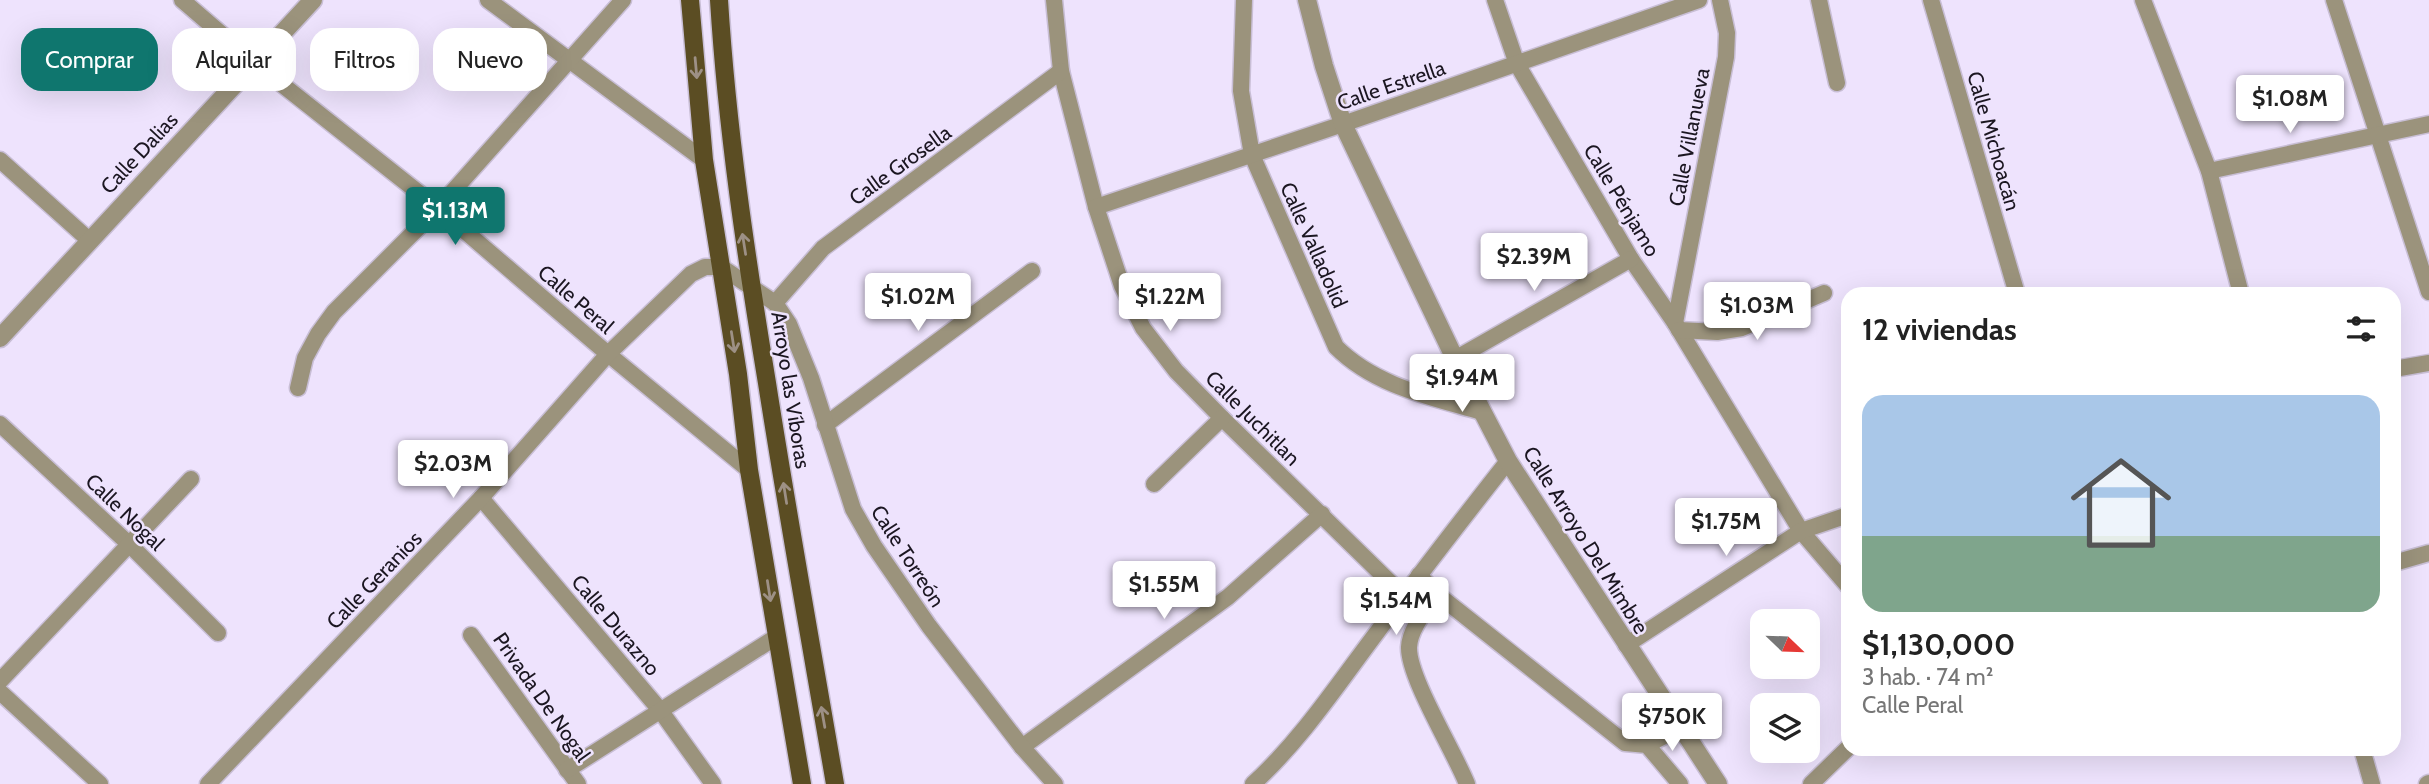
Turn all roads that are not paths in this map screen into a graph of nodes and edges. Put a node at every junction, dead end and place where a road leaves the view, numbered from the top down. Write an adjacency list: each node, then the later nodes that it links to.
1 (182, 0): 17 (street, Calle Peral)
2 (313, 0): 18 (street, Calle Dalias)
3 (488, 0): 19 (street)
4 (623, 0): 19 (street)
5 (690, 0): 30 (main road, one-way to 30)
6 (719, 0): 38 (main road, Arroyo las Víboras, one-way to 6)
7 (1054, 0): 21 (street, Calle Juchitlan)
8 (1244, 0): 28 (street, Calle Valladolid)
9 (1307, 0): 25 (street, Calle Arroyo Del Mimbre)
10 (1494, 0): 20 (street, Calle Pénjamo)
11 (1699, 0): 20 (street, Calle Estrella)
12 (1720, 0): 44 (street, Calle Villanueva)
13 (1819, 0): 22 (street)
14 (1931, 0): 39 (street, Calle Michoacán)
15 (2143, 0): 31 (street)
16 (2334, 0): 27 (street)
17 (214, 28)
18 (287, 28)
19 (569, 61): 30 (street); 33 (street)
20 (1517, 64): 25 (street, Calle Estrella); 35 (street, Calle Pénjamo)
21 (1062, 71): 32 (street, Calle Juchitlan); 43 (street, Calle Grosella)
22 (1838, 83)
23 (229, 91): 34 (street, Calle Dalias)
24 (290, 91): 33 (street, Calle Peral)
25 (1343, 124): 28 (street, Calle Estrella); 47 (street, Calle Arroyo Del Mimbre)
26 (2429, 124): 27 (street)
27 (2378, 135): 31 (street); 41 (street)
28 (1252, 155): 32 (street, Calle Estrella); 51 (street, Calle Valladolid)
29 (0, 160): 34 (street)
30 (704, 160): 36 (main road)
31 (2209, 171): 40 (street)
32 (1096, 206): 52 (street, Calle Juchitlan)
33 (438, 208): 46 (street, Calle Peral); 50 (street)
34 (89, 240): 45 (street, Calle Dalias)
35 (1631, 259): 44 (street, Calle Pénjamo); 47 (street)
36 (721, 267): 38 (street, Calle Torreón); 46 (street, Calle Geranios); 56 (main road, one-way to 56)
37 (1032, 271): 54 (street)
38 (751, 285): 43 (street, Calle Torreón); 88 (main road, Arroyo las Víboras, one-way to 38)
39 (2015, 287)
40 (2239, 287)
41 (2429, 292)
42 (1824, 293): 44 (street)
43 (775, 303): 54 (street, Calle Torreón)
44 (1677, 327): 62 (street, Calle Pénjamo)
45 (0, 338)
46 (608, 354): 56 (street, Calle Peral); 59 (street, Calle Geranios)
47 (1455, 359): 51 (street, Calle Arroyo Del Mimbre)
48 (2429, 363): 49 (street)
49 (2401, 368)
50 (298, 388)
51 (1482, 412): 55 (street, Calle Arroyo Del Mimbre)
52 (1222, 418): 58 (street); 60 (street, Calle Juchitlan)
53 (0, 424): 63 (street, Calle Nogal)
54 (825, 425): 79 (street, Calle Torreón)
55 (1508, 461): 66 (street); 73 (street, Calle Arroyo Del Mimbre)
56 (749, 470): 72 (main road, one-way to 72)
57 (191, 479): 63 (street)
58 (1154, 484)
59 (481, 498): 76 (street, Calle Durazno); 84 (street, Calle Geranios)
60 (1322, 514): 69 (street, Calle Juchitlan); 79 (street)
61 (1841, 517): 62 (street)
62 (1801, 531): 67 (street, Calle Pénjamo); 73 (street)
63 (130, 544): 70 (street, Calle Nogal); 74 (street)
64 (2429, 553): 65 (street)
65 (2401, 561)
66 (1419, 575): 68 (street); 69 (street)
67 (1841, 578)
68 (1437, 594): 78 (street); 91 (street)
69 (1404, 596): 90 (street)
70 (218, 633)
71 (471, 635): 82 (street, Privada De Nogal)
72 (776, 637): 76 (street); 87 (main road)
73 (1626, 646): 77 (street, Calle Arroyo Del Mimbre)
74 (0, 681)
75 (0, 692): 83 (street)
76 (660, 710): 82 (street); 86 (street, Calle Durazno)
77 (1680, 728): 78 (street); 93 (street, Calle Arroyo Del Mimbre)
78 (1647, 745): 92 (street)
79 (1022, 747): 89 (street, Calle Torreón)
80 (1841, 755): 94 (street)
81 (2364, 756): 95 (street)
82 (567, 769): 85 (street, Privada De Nogal)
83 (100, 784)
84 (208, 784)
85 (578, 784)
86 (713, 784)
87 (802, 784)
88 (835, 784)
89 (1055, 784)
90 (1253, 784)
91 (1467, 784)
92 (1680, 784)
93 (1718, 784)
94 (1811, 784)
95 (2372, 784)

